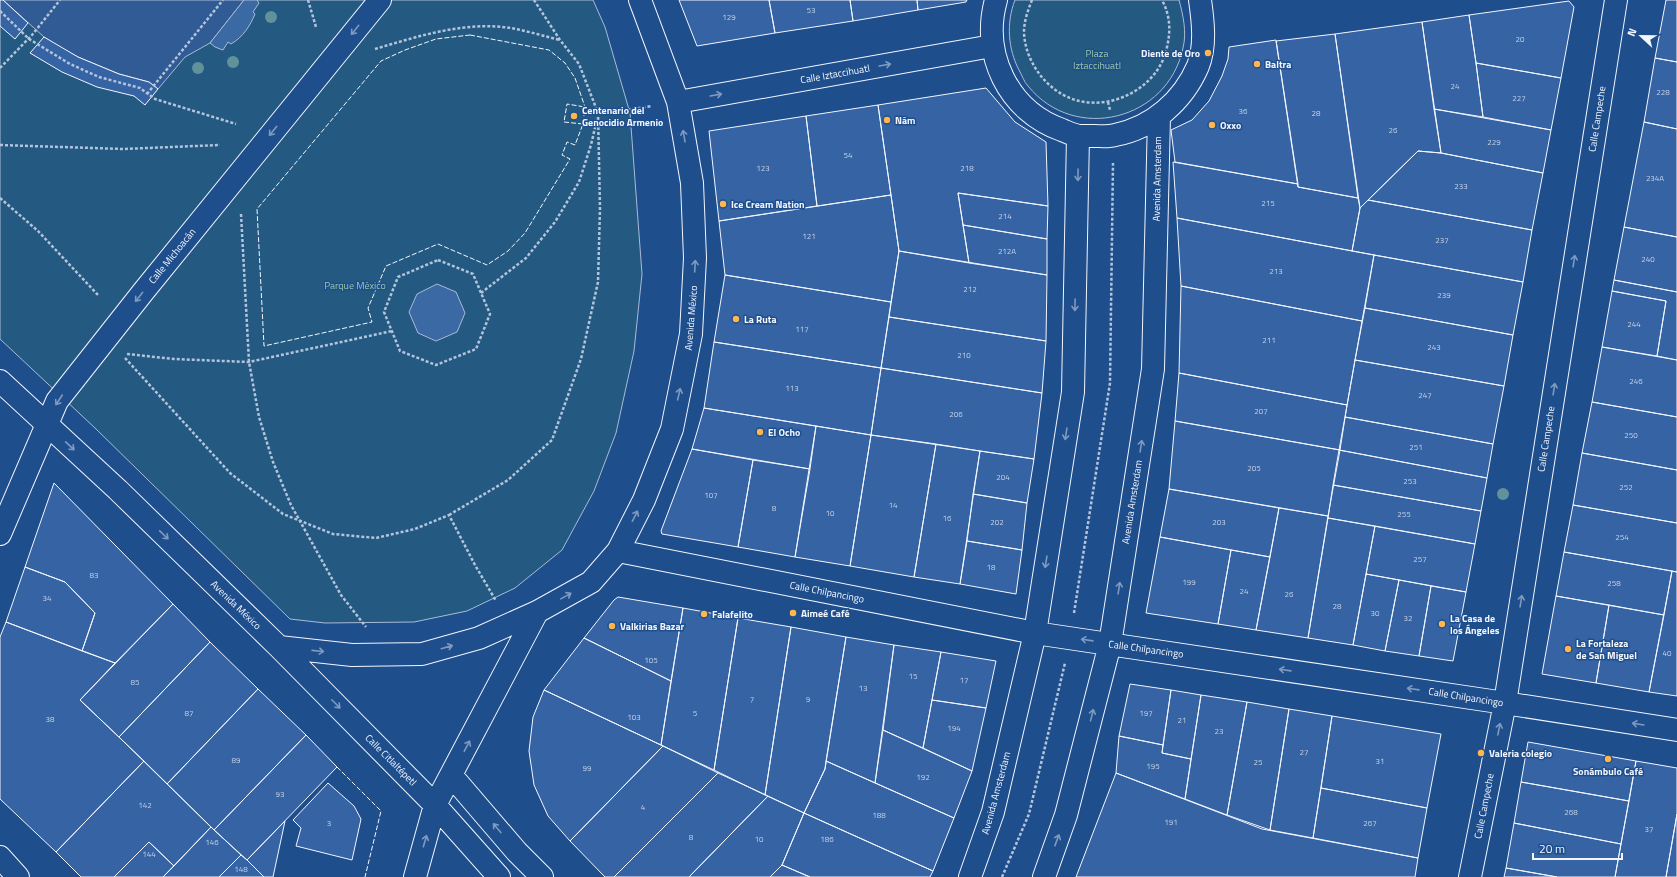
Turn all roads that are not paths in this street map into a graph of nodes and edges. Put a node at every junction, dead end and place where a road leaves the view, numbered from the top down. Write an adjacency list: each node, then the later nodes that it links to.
1 (380, 0): 11 (street, Calle Michoacán, one-way to 11)
2 (640, 0): 7 (street, Avenida México)
3 (996, 0): 6 (street)
4 (1200, 0): 8 (street)
5 (1616, 0): 18 (street, Calle Campeche, one-way to 5)
6 (992, 46): 7 (street, Calle Iztaccihuatl, one-way to 6); 9 (street)
7 (678, 102): 13 (street, Avenida México, one-way to 7)
8 (1159, 117): 9 (street); 16 (street, Avenida Amsterdam, one-way to 8)
9 (1078, 136): 15 (street, Avenida Amsterdam, one-way to 15)
10 (0, 381): 11 (street, Avenida México)
11 (47, 424): 12 (street, Calle Michoacán); 17 (street, Avenida México, one-way to 17)
12 (0, 534)
13 (618, 551): 14 (street, Avenida México, one-way to 13); 15 (street, Calle Chilpancingo)
14 (537, 612): 17 (street, Avenida México, one-way to 14); 20 (street, one-way to 14)
15 (1035, 633): 16 (street, Calle Chilpancingo, one-way to 15); 28 (street, Avenida Amsterdam)
16 (1110, 644): 18 (street, Calle Chilpancingo, one-way to 16); 29 (street, Avenida Amsterdam, one-way to 16)
17 (279, 647): 21 (street, Calle Citlaltépetl, one-way to 21)
18 (1505, 703): 19 (street, Calle Chilpancingo, one-way to 18); 30 (street, Calle Campeche, one-way to 18)
19 (1677, 730)
20 (451, 775): 21 (street); 22 (street, one-way to 20)
21 (435, 805): 24 (street, Calle Citlaltépetl); 26 (street, one-way to 21)
22 (517, 852): 24 (street); 27 (street)
23 (0, 857): 25 (street)
24 (498, 876)
25 (18, 877)
26 (415, 877)
27 (542, 877)
28 (970, 877)
29 (1044, 877)
30 (1470, 877)

